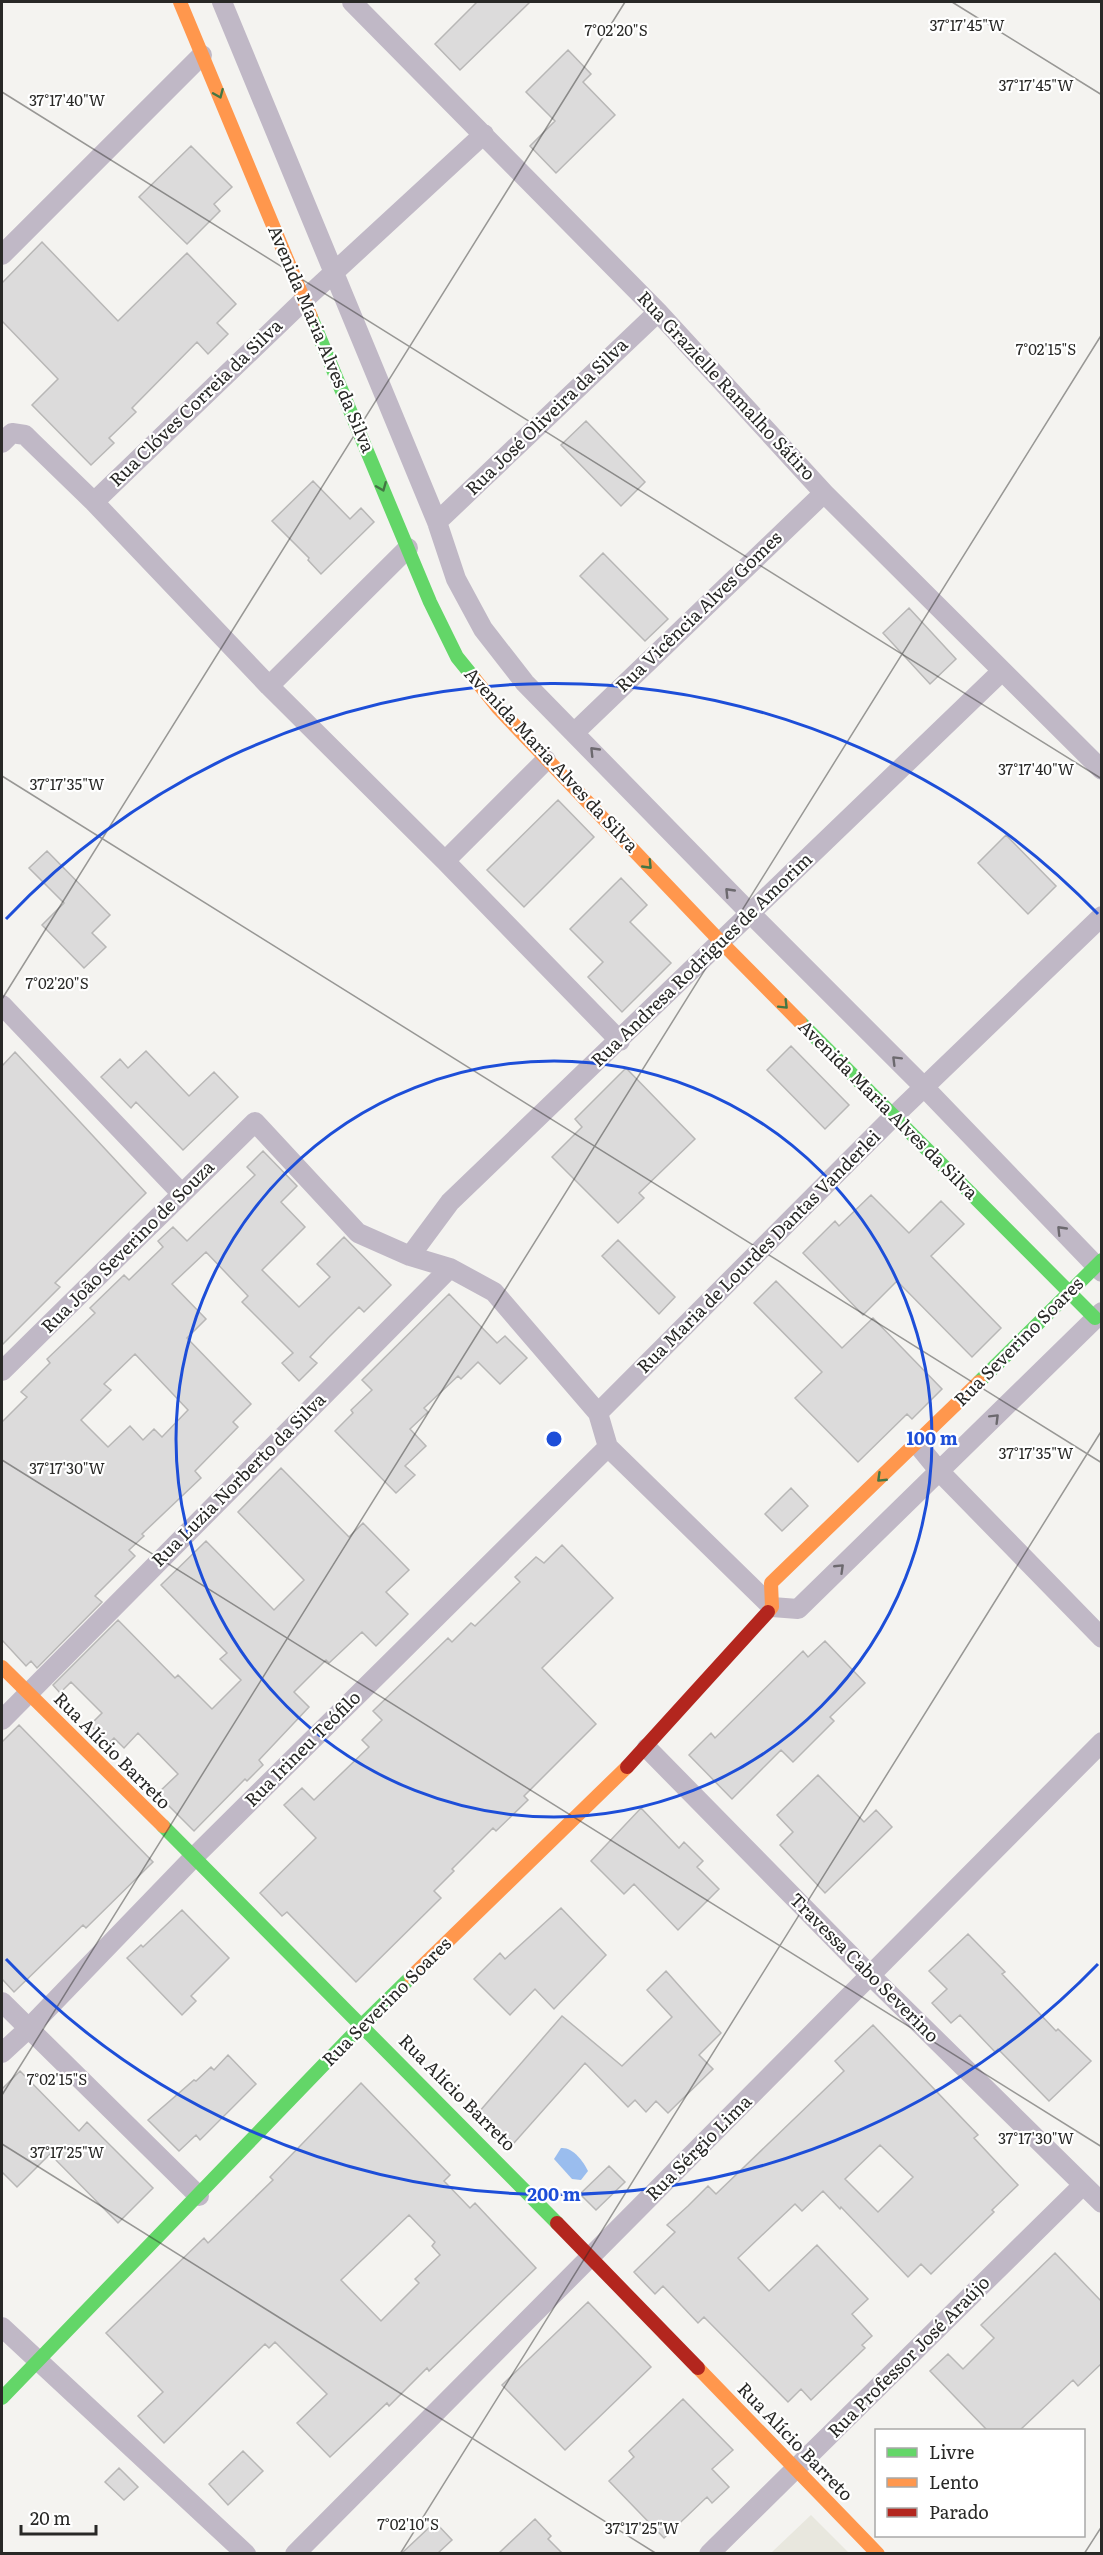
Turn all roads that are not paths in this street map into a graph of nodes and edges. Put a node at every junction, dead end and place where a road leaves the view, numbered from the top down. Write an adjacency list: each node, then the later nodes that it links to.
1 (180, 2): 4 (street, Avenida Maria Alves da Silva)
2 (222, 2): 7 (street, Avenida Maria Alves da Silva)
3 (352, 2): 5 (street, Rua Grazielle Ramalho Sátiro)
4 (202, 55): 6 (street); 8 (street, Avenida Maria Alves da Silva, one-way to 8)
5 (484, 134): 7 (street, Rua Clóves Correia da Silva); 9 (street, Rua Grazielle Ramalho Sátiro)
6 (2, 255)
7 (333, 274): 8 (street, Rua Clóves Correia da Silva); 13 (street, Avenida Maria Alves da Silva)
8 (305, 299): 12 (street, Rua Clóves Correia da Silva); 14 (street, Avenida Maria Alves da Silva, one-way to 14)
9 (658, 312): 11 (street, Rua Grazielle Ramalho Sátiro); 13 (street, Rua José Oliveira da Silva)
10 (2, 443): 12 (street)
11 (824, 493): 15 (street, Rua Grazielle Ramalho Sátiro); 17 (street, Rua Vicência Alves Gomes)
12 (94, 502): 16 (street)
13 (437, 522): 17 (street, Avenida Maria Alves da Silva)
14 (408, 549): 16 (street); 18 (street, Avenida Maria Alves da Silva)
15 (1002, 671): 19 (street, Rua Grazielle Ramalho Sátiro); 21 (street, Rua Andresa Rodrigues de Amorim)
16 (269, 686): 20 (street)
17 (575, 732): 21 (street, Avenida Maria Alves da Silva, one-way to 17)
18 (546, 760): 20 (street); 23 (street, Avenida Maria Alves da Silva, one-way to 23)
19 (1101, 770)
20 (445, 861): 25 (street)
21 (750, 913): 23 (street, Rua Andresa Rodrigues de Amorim); 26 (street, Avenida Maria Alves da Silva, one-way to 21)
22 (1101, 916): 26 (street, Rua Maria de Lourdes Dantas Vanderlei)
23 (720, 941): 25 (street, Rua Andresa Rodrigues de Amorim); 27 (street, Avenida Maria Alves da Silva, one-way to 27)
24 (2, 1005): 28 (street)
25 (620, 1041): 29 (street, Rua Andresa Rodrigues de Amorim)
26 (924, 1087): 27 (street, Rua Maria de Lourdes Dantas Vanderlei); 30 (street, Avenida Maria Alves da Silva, one-way to 26)
27 (894, 1116): 32 (street, Avenida Maria Alves da Silva); 35 (street, Rua Maria de Lourdes Dantas Vanderlei)
28 (182, 1194): 29 (street, Rua João Severino de Souza); 34 (street, Rua João Severino de Souza)
29 (410, 1256): 31 (street)
30 (1099, 1266): 32 (street, Rua Severino Soares)
31 (450, 1268): 35 (street); 42 (street, Rua Luzia Norberto da Silva)
32 (1070, 1292): 33 (street, Avenida Maria Alves da Silva); 36 (street, Rua Severino Soares)
33 (1098, 1315): 38 (street, Rua Severino Soares, one-way to 33)
34 (2, 1371)
35 (598, 1413): 37 (street)
36 (916, 1444): 38 (street); 39 (street, Rua Severino Soares, one-way to 39)
37 (608, 1447): 39 (street); 46 (street, Rua Irineu Teófilo)
38 (940, 1472): 39 (street, Rua Severino Soares, one-way to 38); 40 (street)
39 (772, 1607): 45 (street, Rua Severino Soares)
40 (1101, 1638)
41 (2, 1667): 42 (street, Rua Alício Barreto)
42 (28, 1693): 43 (street, Rua Luzia Norberto da Silva); 46 (street, Rua Alício Barreto)
43 (2, 1720)
44 (1101, 1742): 47 (street, Rua Sérgio Lima)
45 (647, 1748): 47 (street, Travessa Cabo Severino); 49 (street, Rua Severino Soares)
46 (193, 1858): 49 (street, Rua Alício Barreto); 50 (street, Rua Irineu Teófilo)
47 (870, 1975): 52 (street, Travessa Cabo Severino); 55 (street, Rua Sérgio Lima)
48 (2, 2002): 50 (street)
49 (363, 2024): 53 (street, Rua Severino Soares); 55 (street, Rua Alício Barreto)
50 (28, 2029): 51 (street, Rua Irineu Teófilo); 53 (street)
51 (2, 2053)
52 (1083, 2185): 54 (street, Travessa Cabo Severino); 59 (street, Rua Professor José Araújo)
53 (198, 2196): 57 (street, Rua Severino Soares)
54 (1101, 2203)
55 (591, 2256): 59 (street, Rua Alício Barreto); 61 (street, Rua Sérgio Lima)
56 (2, 2327): 57 (street)
57 (38, 2361): 58 (street, Rua Severino Soares); 60 (street)
58 (2, 2398)
59 (796, 2469): 62 (street, Rua Professor José Araújo); 63 (street, Rua Alício Barreto)
60 (246, 2553)
61 (296, 2553)
62 (709, 2553)
63 (878, 2553)

